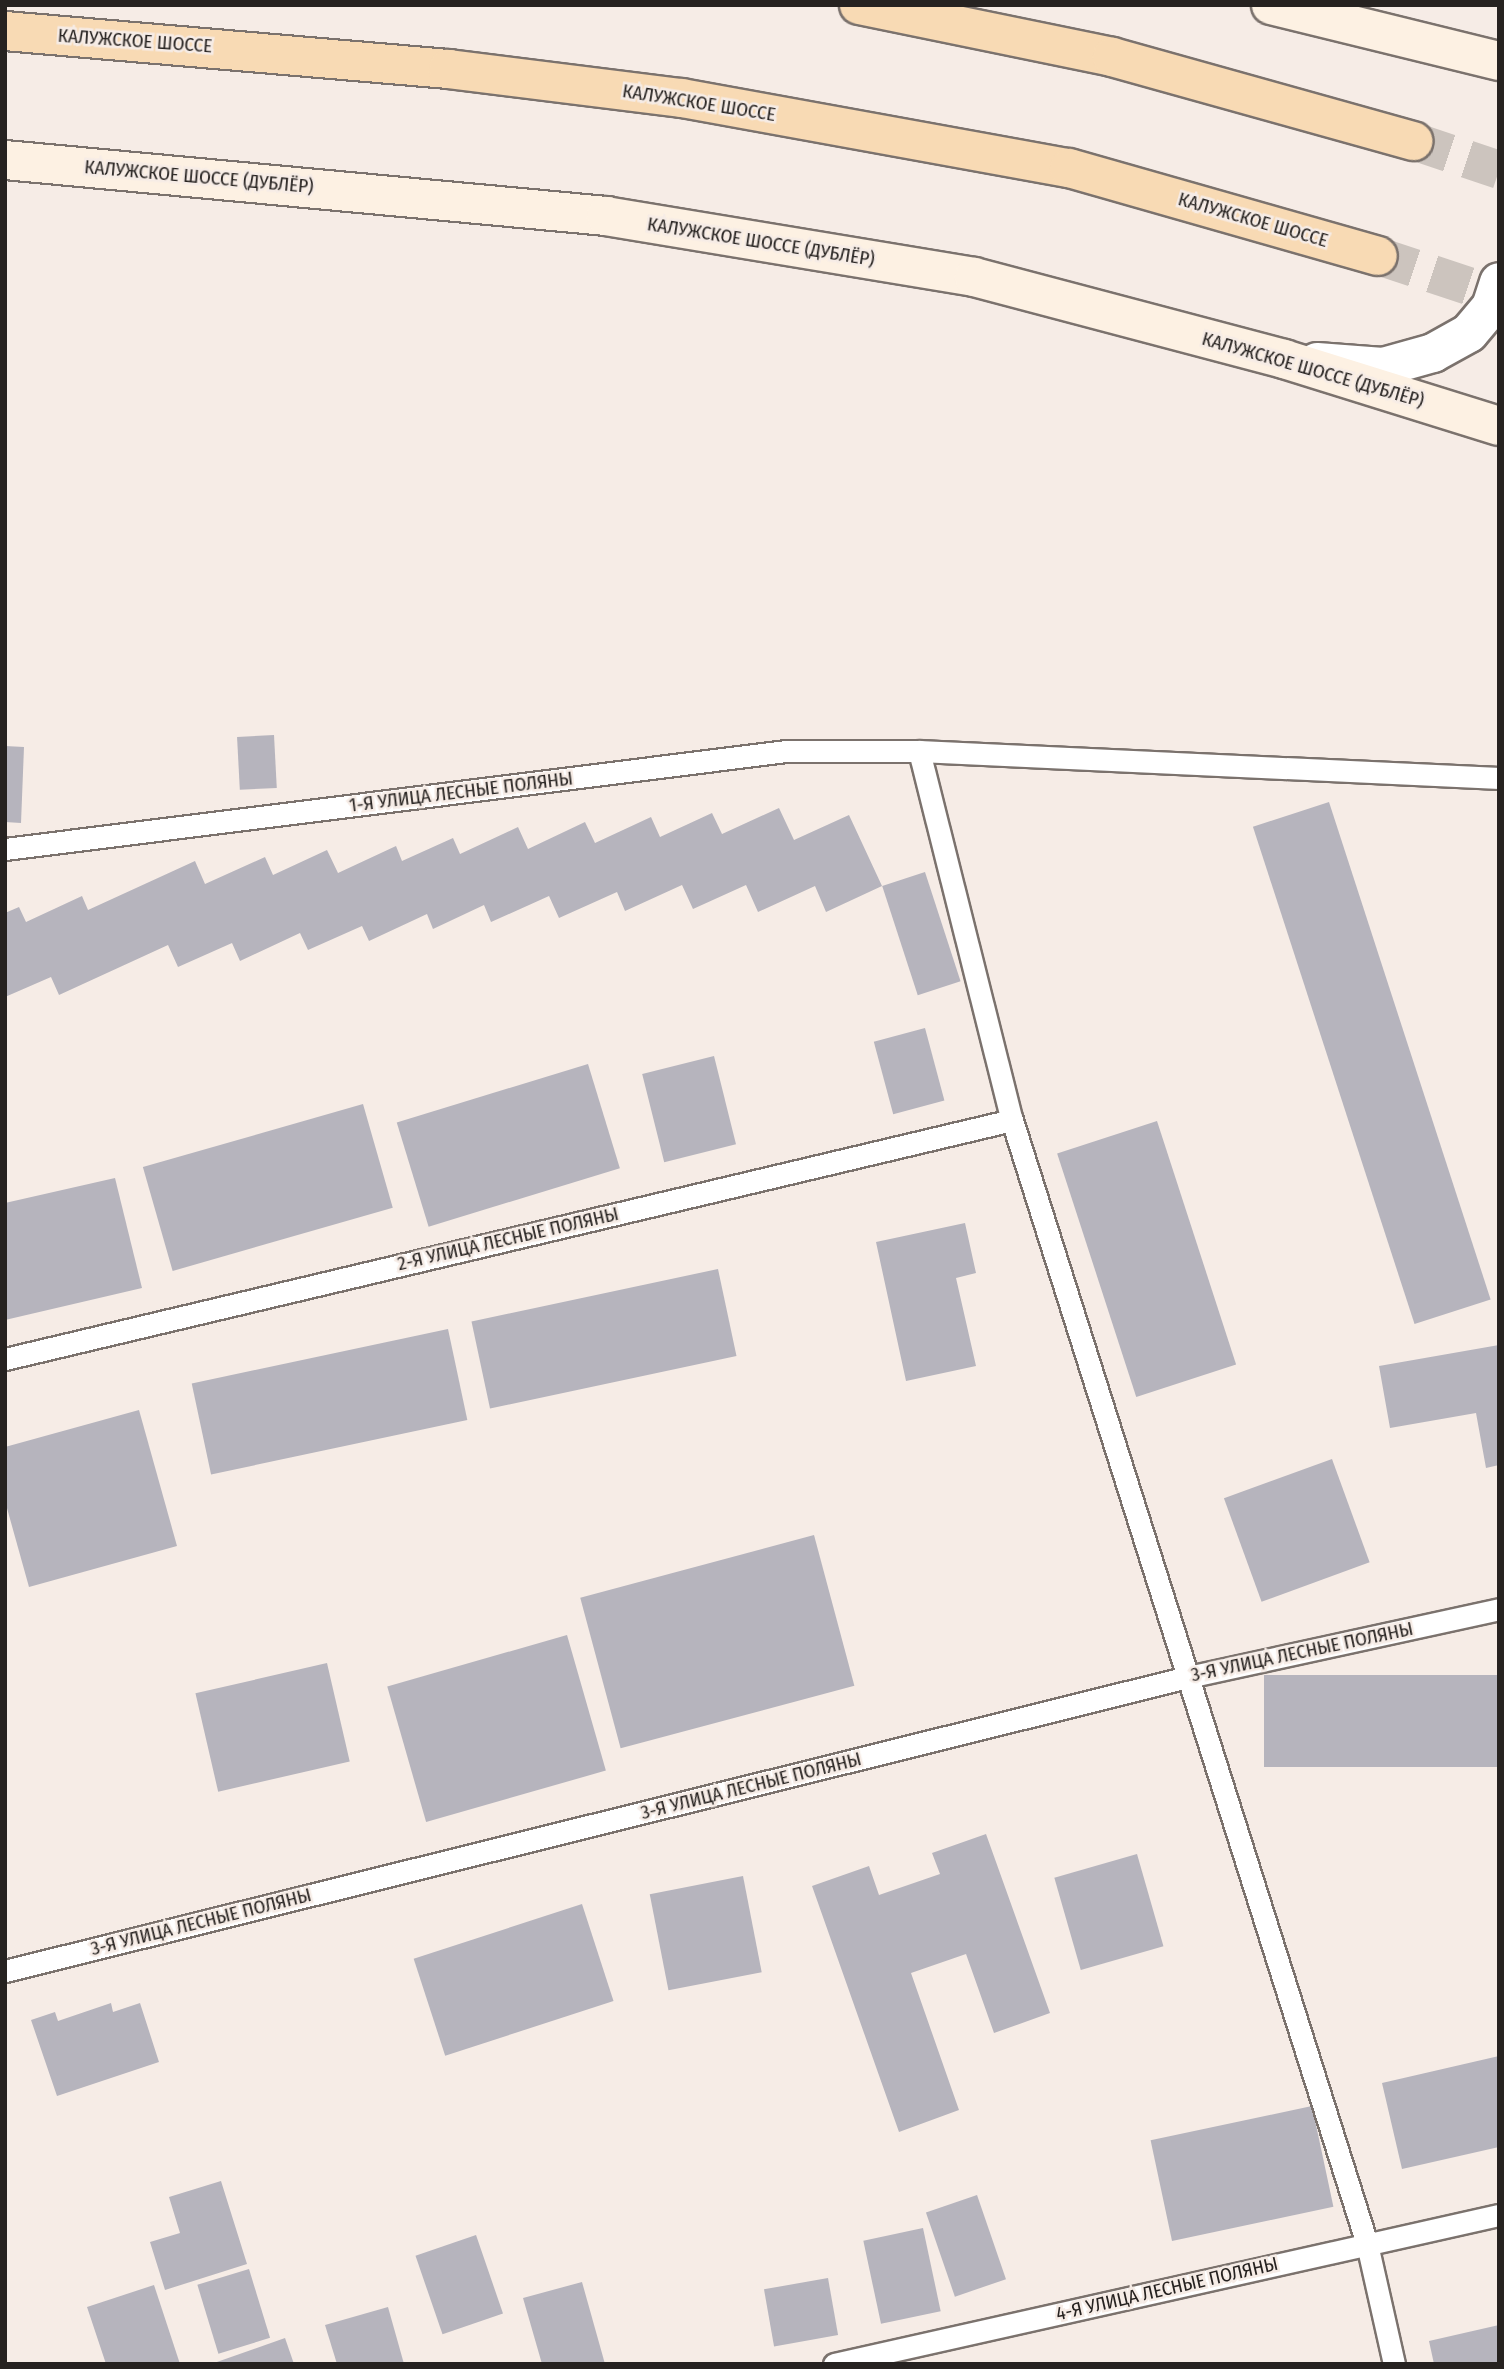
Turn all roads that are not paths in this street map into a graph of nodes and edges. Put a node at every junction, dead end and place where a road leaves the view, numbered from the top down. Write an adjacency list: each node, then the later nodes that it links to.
1 (859, 5): 5 (highway)
2 (1271, 5): 4 (main road)
3 (5, 31): 7 (highway, КАЛУЖСКОЕ ШОССЕ)
4 (1499, 61)
5 (1413, 141)
6 (5, 160): 9 (main road, КАЛУЖСКОЕ ШОССЕ (ДУБЛЁР))
7 (1378, 256)
8 (1499, 282): 9 (street)
9 (1284, 359): 10 (main road, КАЛУЖСКОЕ ШОССЕ (ДУБЛЁР))
10 (1499, 426)
11 (919, 751): 12 (lane, 1-Я УЛИЦА ЛЕСНЫЕ ПОЛЯНЫ); 13 (lane, 1-Я УЛИЦА ЛЕСНЫЕ ПОЛЯНЫ); 14 (lane)
12 (1499, 778)
13 (5, 849)
14 (1012, 1120): 15 (lane, 2-Я УЛИЦА ЛЕСНЫЕ ПОЛЯНЫ); 17 (lane)
15 (5, 1359)
16 (1499, 1609): 17 (lane, 3-Я УЛИЦА ЛЕСНЫЕ ПОЛЯНЫ)
17 (1188, 1677): 18 (lane, 3-Я УЛИЦА ЛЕСНЫЕ ПОЛЯНЫ); 20 (lane)
18 (5, 1971)
19 (1499, 2215): 20 (lane, 4-Я УЛИЦА ЛЕСНЫЕ ПОЛЯНЫ)
20 (1367, 2244): 21 (lane, 4-Я УЛИЦА ЛЕСНЫЕ ПОЛЯНЫ); 22 (lane)
21 (834, 2364)
22 (1394, 2364)

